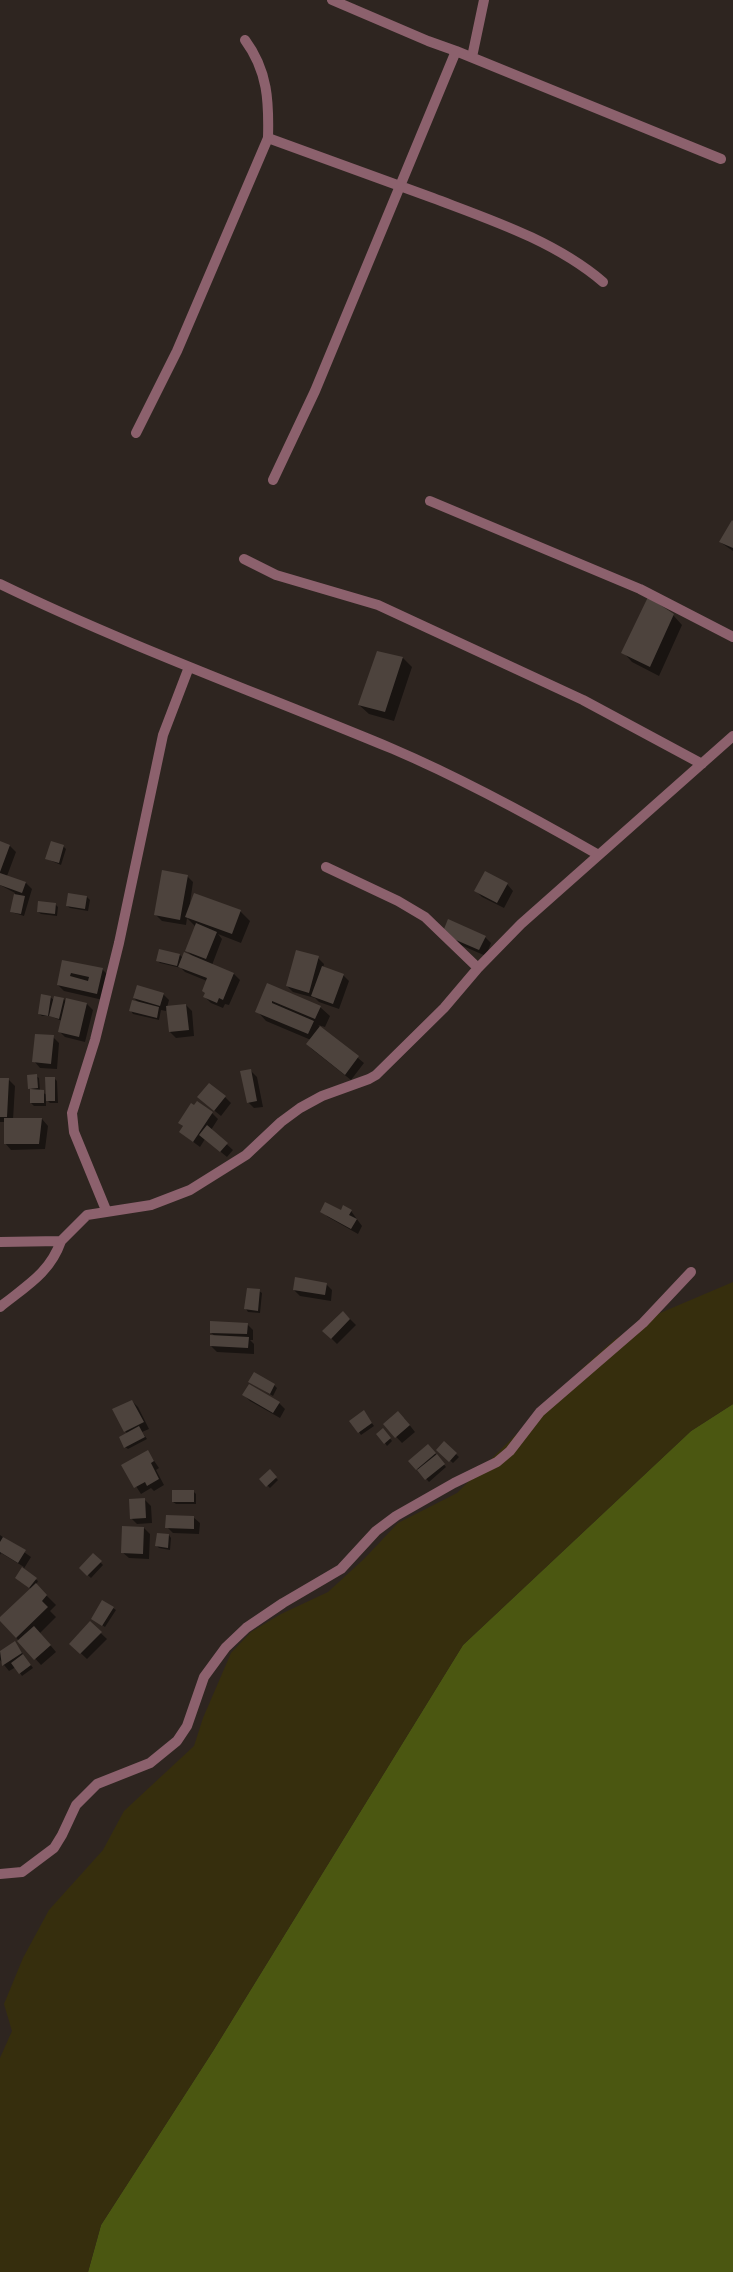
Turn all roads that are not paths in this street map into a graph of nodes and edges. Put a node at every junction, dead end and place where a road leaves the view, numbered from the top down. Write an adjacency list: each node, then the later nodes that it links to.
1 (332, 0): 4 (street)
2 (484, 0): 5 (street)
3 (246, 40): 6 (street)
4 (456, 50): 5 (street); 8 (street)
5 (472, 57): 7 (street)
6 (268, 138): 8 (street); 10 (street)
7 (720, 159)
8 (400, 186): 9 (street); 11 (street)
9 (603, 282)
10 (136, 434)
11 (273, 480)
12 (430, 500): 15 (street)
13 (244, 560): 18 (street)
14 (0, 584): 16 (street)
15 (733, 637)
16 (190, 667): 19 (street); 22 (street)
17 (733, 736): 18 (street)
18 (702, 764): 19 (street)
19 (597, 854): 21 (street)
20 (326, 867): 21 (street)
21 (478, 968): 22 (street)
22 (106, 1210): 23 (street)
23 (61, 1241): 24 (street); 26 (street)
24 (0, 1242)
25 (691, 1272): 27 (street)
26 (0, 1307)
27 (0, 1874)

